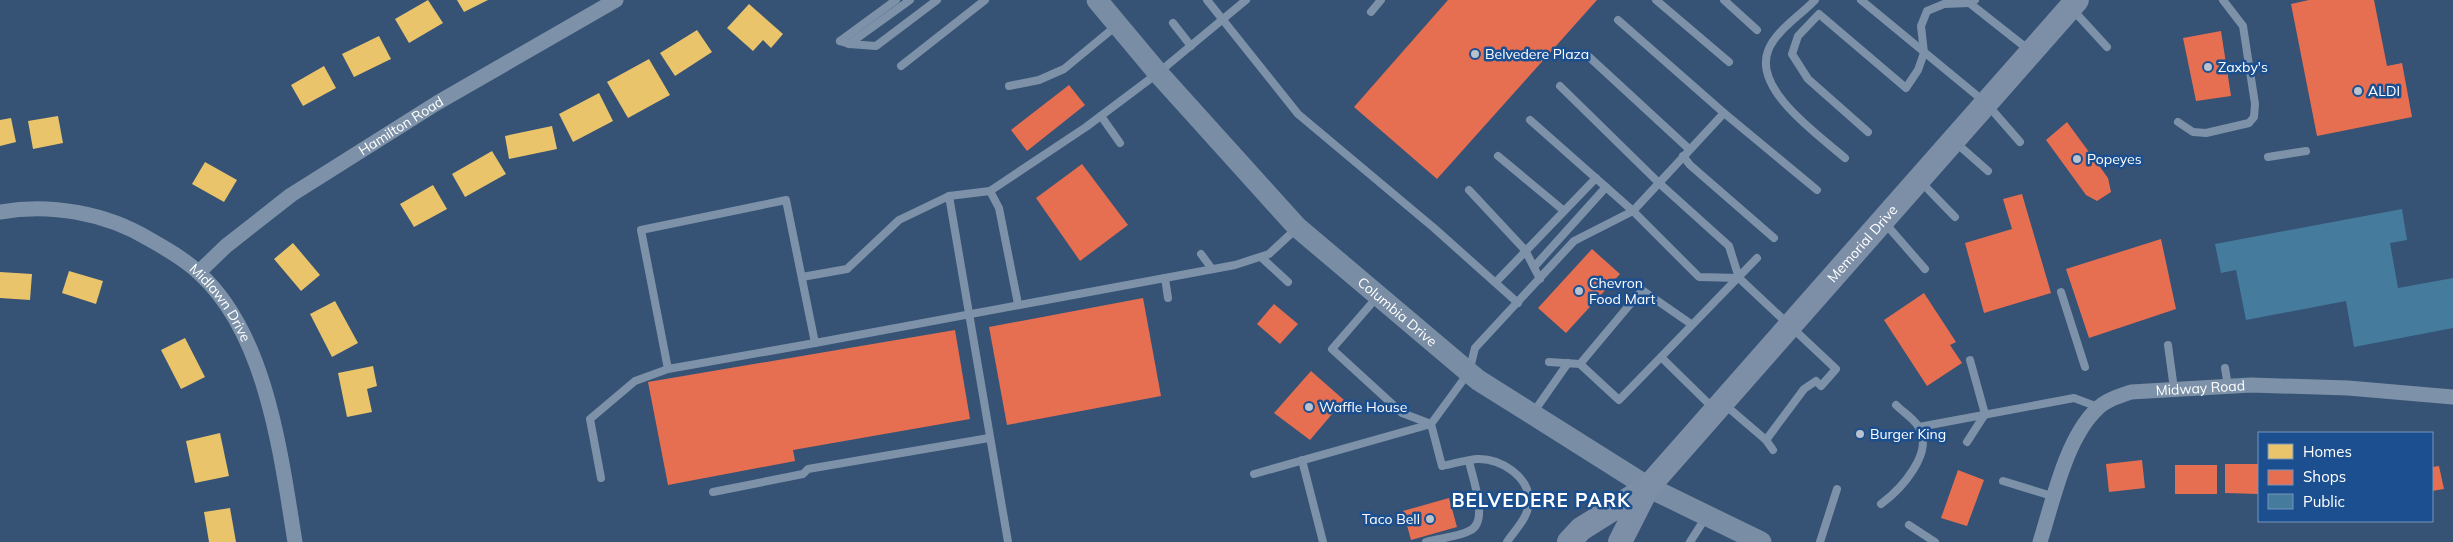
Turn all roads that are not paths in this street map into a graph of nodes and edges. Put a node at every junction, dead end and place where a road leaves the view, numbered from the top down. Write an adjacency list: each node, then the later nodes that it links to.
1 (616, 0): 73 (street, Hamilton Road)
2 (896, 0): 24 (lane)
3 (910, 0): 24 (lane)
4 (937, 0): 24 (lane)
5 (985, 0): 31 (lane)
6 (1097, 0): 22 (main road, Columbia Drive)
7 (1207, 0): 19 (lane)
8 (1246, 0): 19 (lane)
9 (1381, 0): 17 (lane)
10 (1656, 0): 30 (lane)
11 (1724, 0): 23 (lane)
12 (1861, 0): 28 (lane)
13 (2223, 0): 39 (lane)
14 (1970, 1): 27 (lane); 28 (lane)
15 (1812, 3): 18 (lane); 49 (lane)
16 (2073, 4): 26 (lane); 27 (main road, Memorial Drive)
17 (1371, 12)
18 (1819, 14): 28 (lane); 40 (lane)
19 (1222, 19): 25 (lane); 79 (lane)
20 (1618, 20): 36 (lane)
21 (1173, 24): 25 (lane)
22 (1118, 25): 32 (main road, Columbia Drive); 33 (lane)
23 (1757, 30)
24 (849, 44)
25 (1191, 46): 32 (lane)
26 (2107, 47)
27 (2031, 52): 35 (main road, Memorial Drive)
28 (1924, 53): 35 (lane)
29 (1587, 55): 44 (lane)
30 (1728, 62)
31 (901, 66)
32 (1158, 73): 37 (lane); 64 (main road, Columbia Drive)
33 (1009, 86)
34 (1560, 86): 53 (lane)
35 (1986, 102): 41 (main road, Memorial Drive); 42 (lane)
36 (1724, 113): 44 (lane); 56 (lane)
37 (1101, 116): 43 (lane); 57 (lane)
38 (1530, 120): 51 (lane)
39 (2178, 122)
40 (1868, 132)
41 (1953, 140): 50 (lane); 52 (main road, Memorial Drive)
42 (2020, 142)
43 (1120, 143)
44 (1689, 149): 47 (lane)
45 (2306, 150): 48 (lane)
46 (1498, 156): 59 (lane)
47 (1683, 156): 53 (lane); 65 (lane)
48 (2268, 157)
49 (1845, 158)
50 (1988, 171)
51 (1596, 178): 54 (lane); 59 (lane)
52 (1918, 180): 62 (lane); 63 (main road, Memorial Drive)
53 (1659, 183): 60 (lane); 76 (lane)
54 (1606, 187): 60 (lane); 70 (lane)
55 (1469, 190): 66 (lane)
56 (1817, 190)
57 (990, 191): 58 (lane); 84 (lane)
58 (949, 196): 74 (lane); 85 (lane)
59 (1563, 210): 66 (lane)
60 (1633, 211): 76 (lane); 77 (lane)
61 (0, 212): 73 (street, Midlawn Drive)
62 (1955, 217)
63 (1882, 220): 72 (lane); 87 (main road, Memorial Drive)
64 (1297, 227): 68 (lane); 81 (main road, Columbia Drive)
65 (1774, 238)
66 (1525, 250): 70 (lane); 79 (lane)
67 (1201, 254): 71 (lane)
68 (1261, 257): 71 (lane); 78 (lane)
69 (1757, 258): 76 (lane)
70 (1534, 268): 77 (lane)
71 (1212, 269): 75 (lane)
72 (1926, 269)
73 (199, 272): 126 (street, Midlawn Drive)
74 (802, 277): 88 (lane); 97 (lane)
75 (1165, 278): 82 (lane); 84 (lane)
76 (1739, 278): 86 (lane); 87 (lane)
77 (1540, 279): 83 (lane)
78 (1288, 282)
79 (1496, 282): 83 (lane)
80 (2061, 292): 95 (lane)
81 (1378, 296): 98 (main road, Columbia Drive); 107 (lane)
82 (1168, 298)
83 (1518, 302): 98 (lane)
84 (1018, 304): 85 (lane)
85 (968, 315): 88 (lane); 109 (lane)
86 (1691, 324): 90 (lane); 94 (lane)
87 (1789, 327): 103 (main road, Memorial Drive); 110 (lane)
88 (815, 343): 97 (lane)
89 (2168, 345): 100 (lane)
90 (1661, 357): 94 (lane); 103 (lane)
91 (1970, 360): 106 (lane)
92 (1549, 362): 93 (lane)
93 (1568, 363): 94 (lane); 105 (lane)
94 (1580, 364)
95 (2085, 367)
96 (2225, 368): 99 (lane)
97 (668, 369): 116 (lane)
98 (1469, 372): 105 (main road, Columbia Drive); 107 (lane)
99 (2228, 386): 100 (street, Midway Road); 101 (street, Midway Road)
100 (2174, 389): 104 (street, Midway Road)
101 (2453, 397)
102 (1896, 405): 108 (lane)
103 (1719, 406): 110 (lane); 118 (main road, Memorial Drive)
104 (2098, 407): 106 (lane); 121 (street, Midway Road)
105 (1532, 414): 118 (main road, Columbia Drive)
106 (1985, 414): 108 (lane); 111 (lane)
107 (1431, 424): 113 (lane); 114 (lane)
108 (1919, 427): 122 (lane)
109 (989, 438): 120 (lane); 127 (lane)
110 (1766, 440): 112 (lane)
111 (1967, 442)
112 (1773, 450)
113 (1302, 460): 115 (lane); 128 (lane)
114 (1469, 461): 129 (lane); 130 (lane)
115 (1254, 474)
116 (601, 478)
117 (2003, 481): 121 (lane)
118 (1648, 487): 123 (main road, Columbia Drive); 131 (main road, Memorial Drive); 132 (main road, Memorial Drive)
119 (1837, 488): 134 (lane)
120 (713, 492)
121 (2054, 497): 136 (street, Midway Road)
122 (1881, 504)
123 (1706, 517): 125 (main road, Columbia Drive); 133 (lane)
124 (1909, 526): 135 (lane)
125 (1757, 541)
126 (295, 542)
127 (1008, 542)
128 (1323, 542)
129 (1426, 542)
130 (1507, 542)
131 (1569, 542)
132 (1620, 542)
133 (1690, 542)
134 (1820, 542)
135 (1935, 542)
136 (2040, 542)

